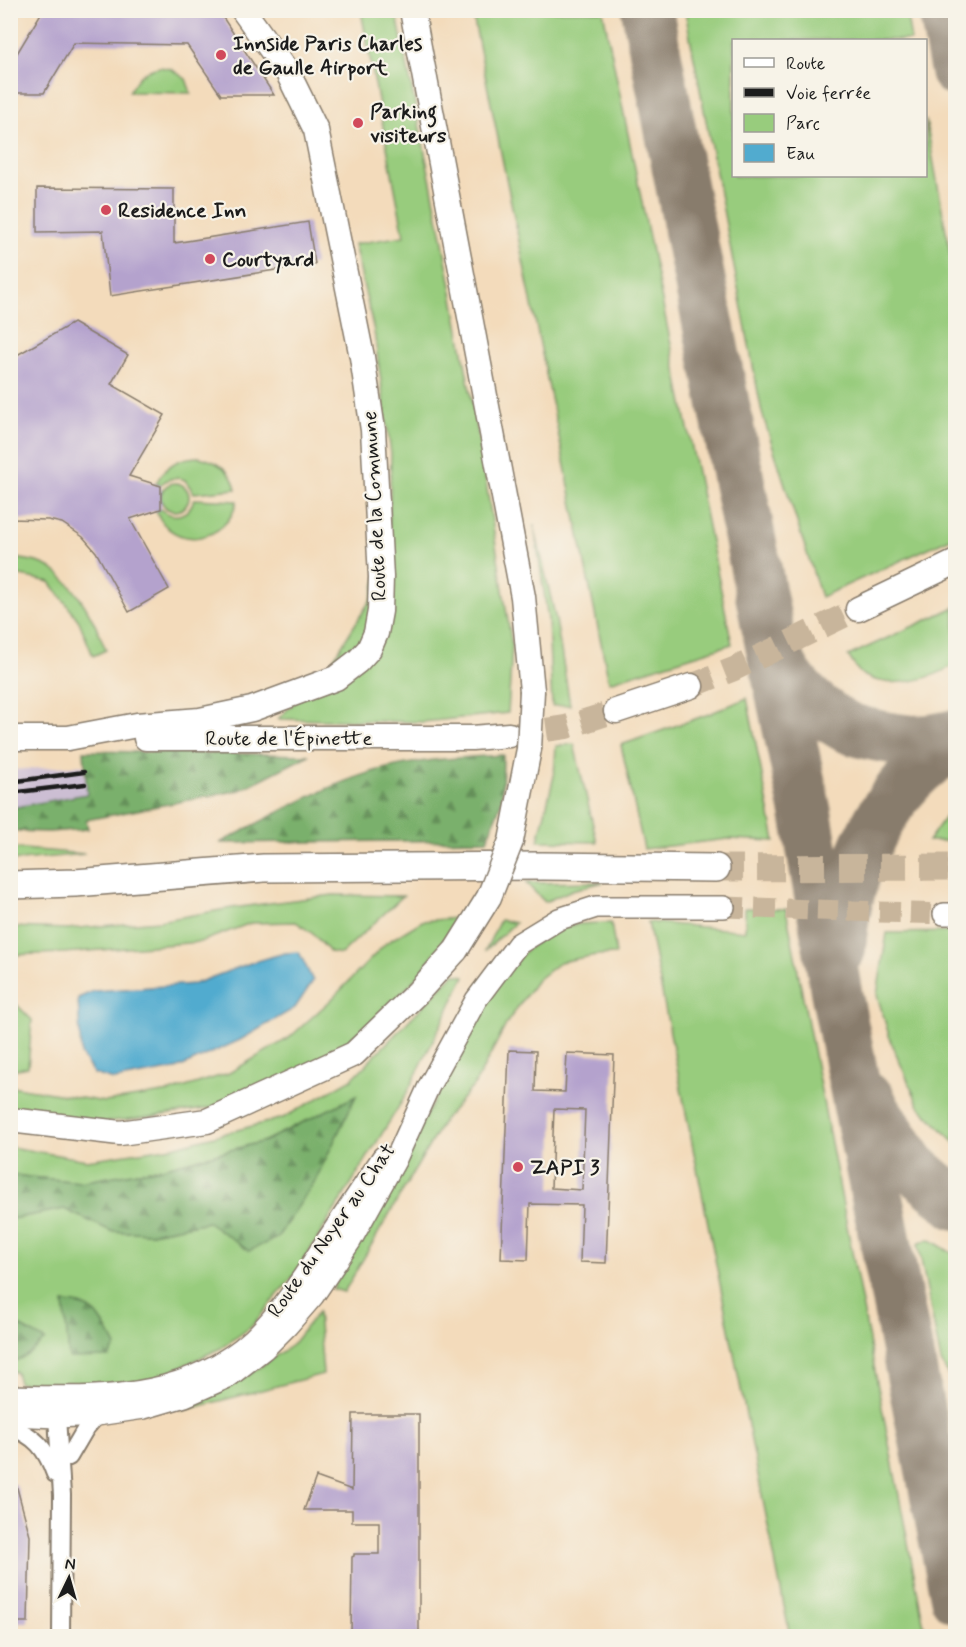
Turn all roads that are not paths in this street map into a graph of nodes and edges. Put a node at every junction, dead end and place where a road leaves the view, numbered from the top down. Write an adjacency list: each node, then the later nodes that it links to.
1 (243, 10): 9 (main road, Route de la Commune)
2 (412, 10): 14 (main road, bridge)
3 (956, 562): 4 (main road)
4 (858, 609)
5 (691, 686): 6 (main road)
6 (616, 711)
7 (509, 735): 9 (main road, Route de l'Épinette)
8 (10, 738): 9 (main road, Route de la Commune)
9 (68, 738)
10 (716, 868): 11 (main road)
11 (10, 885)
12 (724, 907): 13 (street, Route du Noyer au Chat)
13 (429, 1086): 16 (street, Route du Noyer au Chat); 18 (street, Route du Noyer au Chat)
14 (10, 1120)
15 (10, 1396): 16 (street, Route du Noyer au Chat)
16 (58, 1409): 17 (street, Route du Noyer au Chat); 18 (street, Route du Noyer au Chat); 20 (street); 21 (street)
17 (10, 1415)
18 (97, 1415): 20 (street)
19 (10, 1427): 21 (street)
20 (69, 1457): 21 (street)
21 (62, 1495): 22 (street)
22 (61, 1636)

